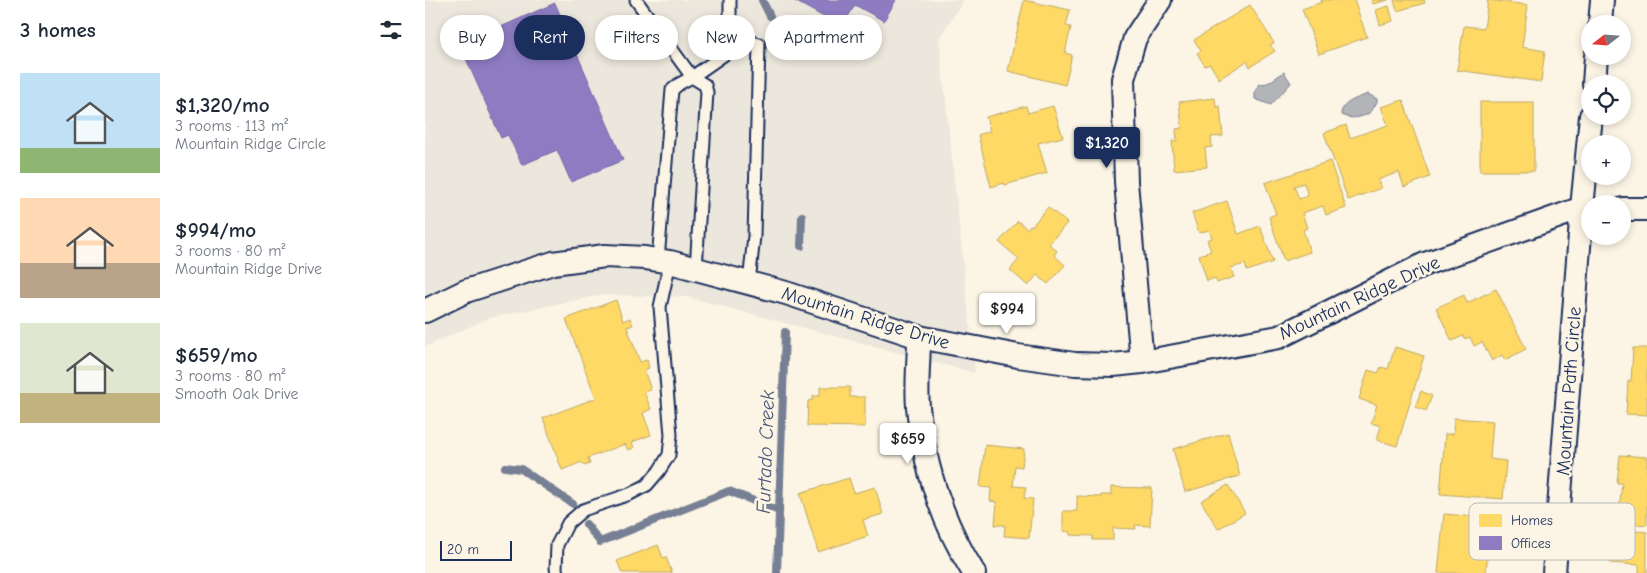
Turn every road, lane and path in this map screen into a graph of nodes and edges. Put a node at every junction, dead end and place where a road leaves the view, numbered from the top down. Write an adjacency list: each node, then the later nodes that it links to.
1 (636, 0): 9 (lane)
2 (730, 0): 5 (lane)
3 (1160, 0): 21 (street)
4 (1602, 0): 6 (street)
5 (730, 15)
6 (1600, 15)
7 (755, 43): 18 (lane)
8 (716, 60): 9 (lane)
9 (693, 77): 16 (lane); 17 (lane)
10 (1591, 125): 11 (street, Mountain Path Circle)
11 (1587, 195)
12 (1631, 209): 13 (street)
13 (1647, 209)
14 (1581, 210): 21 (street, Mountain Ridge Drive)
15 (1583, 245): 22 (street, Mountain Path Circle)
16 (664, 261): 17 (street, Mountain Ridge Drive); 19 (street, Mountain Ridge Drive); 24 (lane)
17 (696, 269): 18 (street, Mountain Ridge Drive)
18 (749, 283): 20 (street, Mountain Ridge Drive)
19 (425, 311)
20 (919, 337): 21 (street, Mountain Ridge Drive); 25 (street)
21 (1142, 362)
22 (1560, 503)
23 (1555, 560): 26 (street, Mountain Path Circle)
24 (557, 573)
25 (974, 573)
26 (1554, 573)

